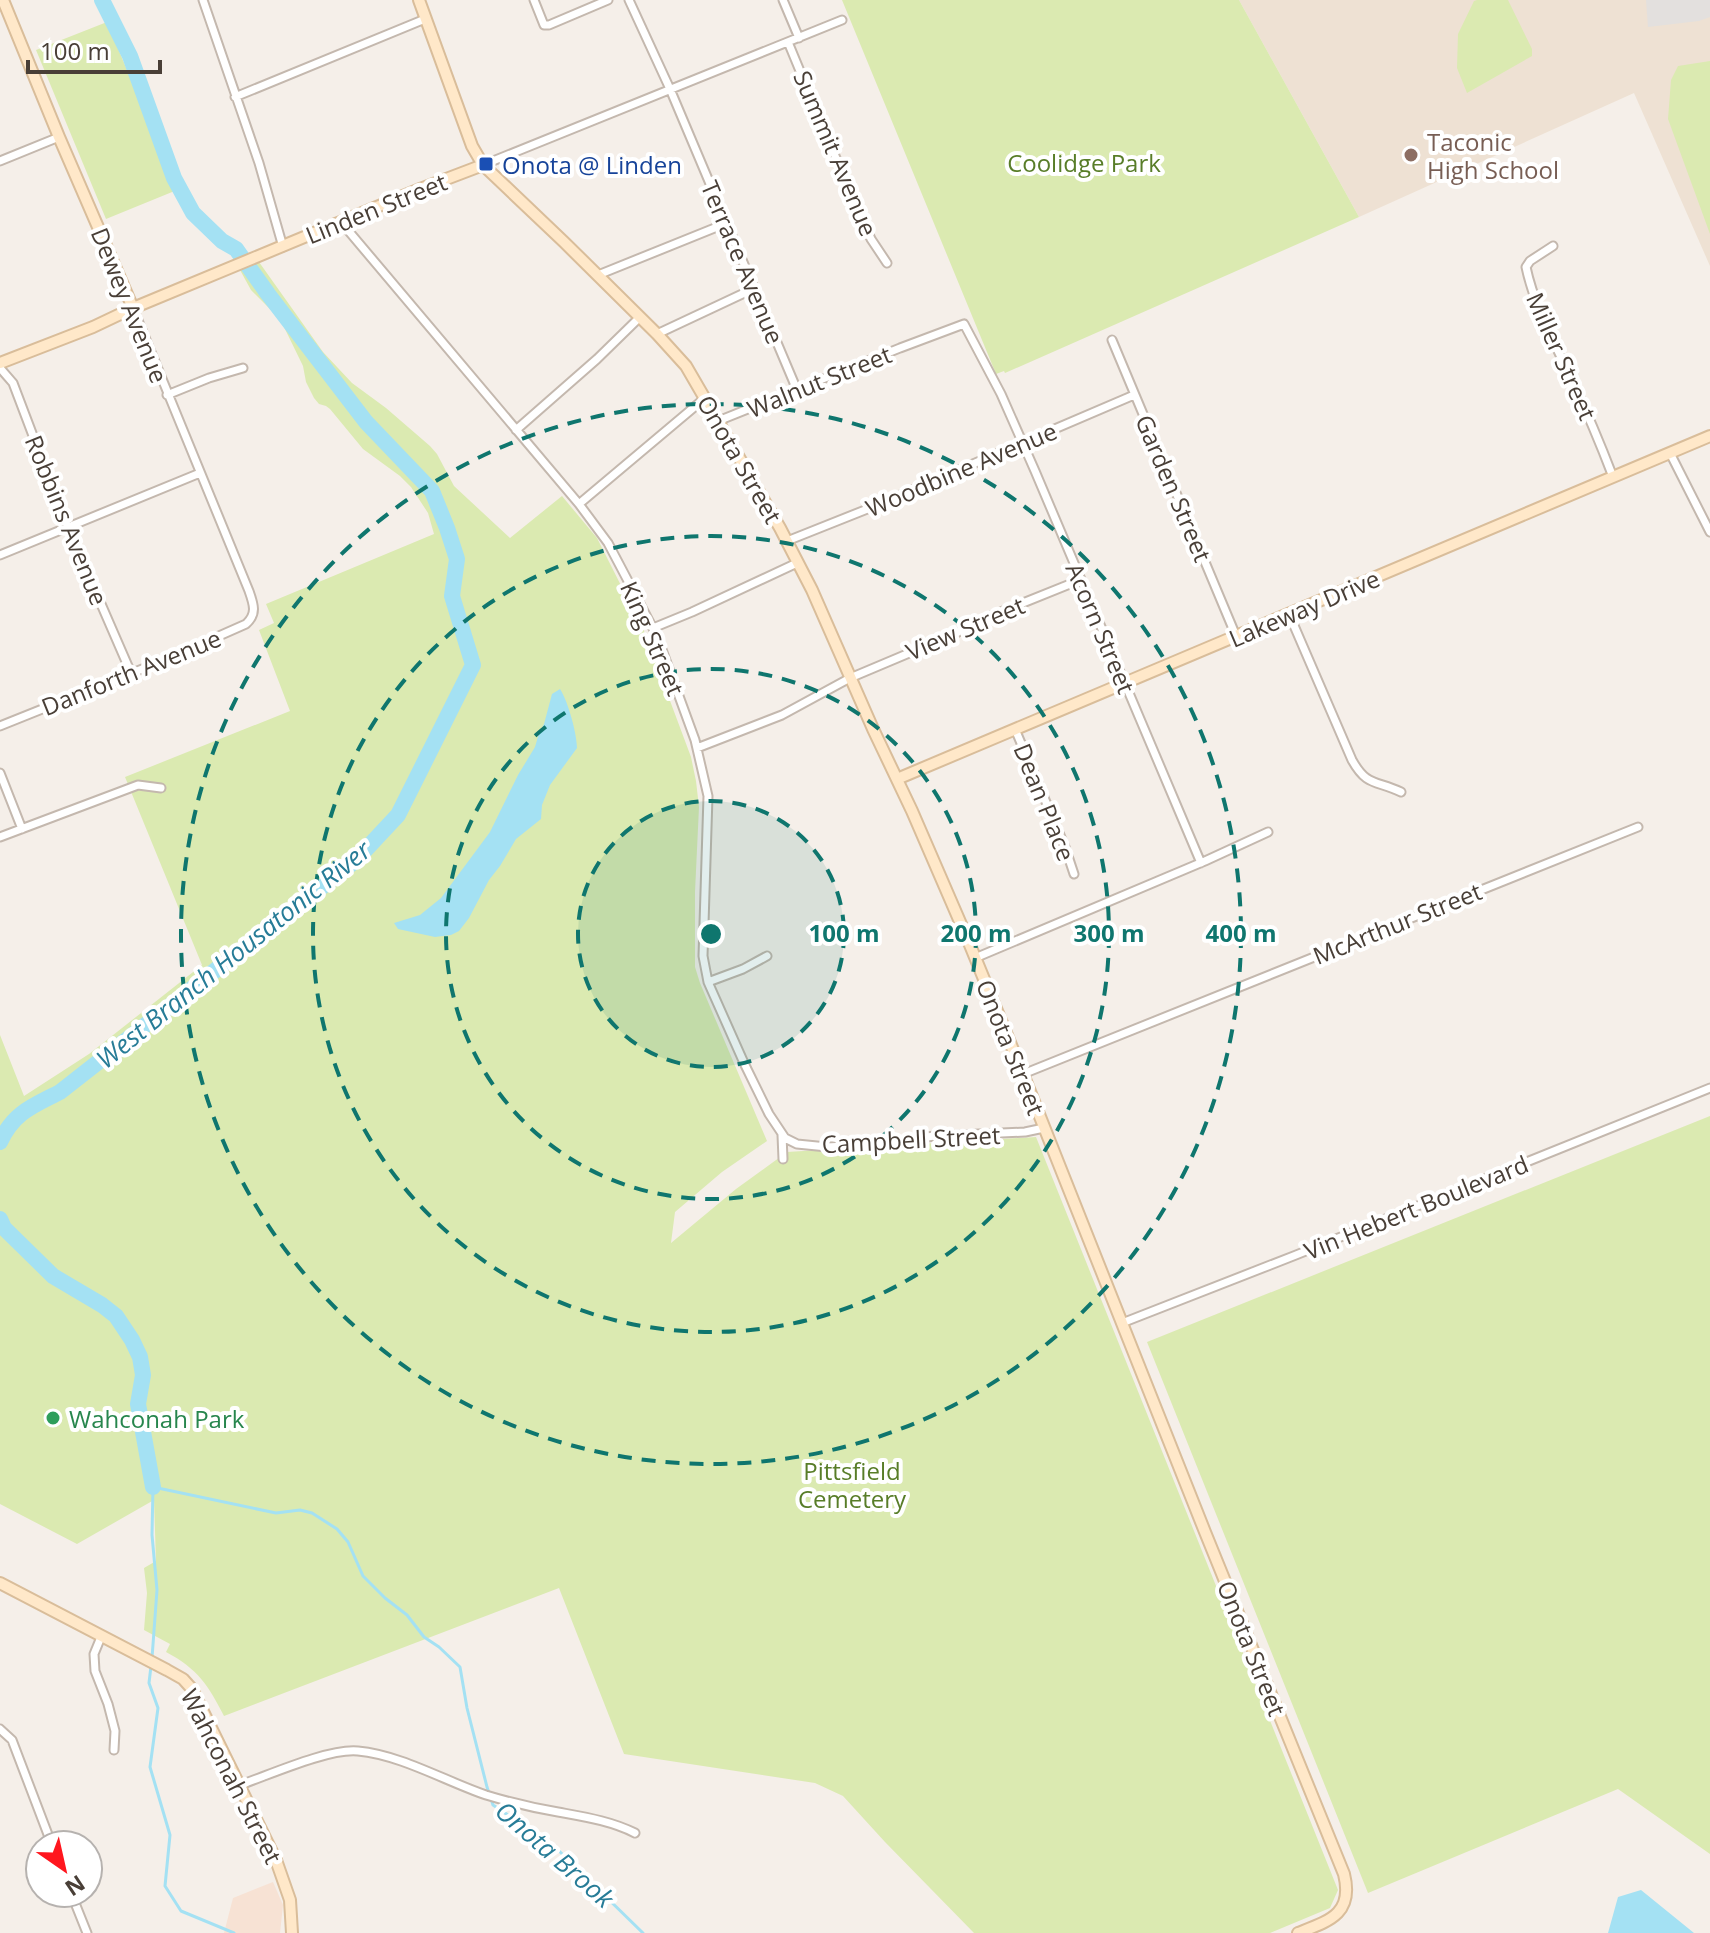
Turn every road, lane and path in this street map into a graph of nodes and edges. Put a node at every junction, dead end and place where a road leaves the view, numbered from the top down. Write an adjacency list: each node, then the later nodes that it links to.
1 (3, 0): 14 (street, Dewey Avenue)
2 (203, 0): 13 (street)
3 (419, 0): 8 (street, Onota Street)
4 (534, 0): 5 (street)
5 (608, 0)
6 (629, 0): 12 (street, Terrace Avenue)
7 (783, 0): 10 (street)
8 (425, 19): 13 (street); 16 (street, Onota Street)
9 (842, 20): 10 (street, Linden Street)
10 (799, 38): 11 (street, Linden Street)
11 (788, 42): 12 (street, Linden Street); 21 (street, Summit Avenue)
12 (670, 89): 16 (street, Linden Street); 18 (street, Terrace Avenue)
13 (235, 97): 20 (street)
14 (59, 137): 15 (street); 24 (street, Dewey Avenue)
15 (0, 161)
16 (483, 165): 17 (street, Linden Street); 22 (street, Onota Street)
17 (341, 222): 20 (street, Linden Street); 36 (street, King Street)
18 (727, 223): 22 (street); 23 (street, Terrace Avenue)
19 (1553, 246): 41 (street, Miller Street)
20 (283, 247): 24 (street, Linden Street)
21 (887, 263)
22 (598, 275): 25 (street, Onota Street)
23 (755, 288): 26 (street); 30 (street, Terrace Avenue)
24 (133, 308): 28 (street, Linden Street); 32 (street, Dewey Avenue)
25 (640, 317): 26 (street, Onota Street); 36 (street)
26 (657, 334): 34 (street, Onota Street)
27 (1112, 340): 33 (street, Garden Street)
28 (0, 366): 43 (street, Robbins Avenue)
29 (243, 368): 32 (street)
30 (797, 390): 31 (street, Walnut Street); 35 (street, Walnut Street)
31 (1000, 392): 38 (street, Acorn Street)
32 (167, 395): 40 (street, Dewey Avenue)
33 (1134, 395): 38 (street, Woodbine Avenue); 52 (street, Garden Street)
34 (705, 398): 35 (street, Onota Street); 42 (street)
35 (718, 421): 45 (street, Onota Street)
36 (516, 430): 42 (street, King Street)
37 (1710, 436): 39 (street, Lakeway Drive)
38 (1023, 443): 45 (street, Woodbine Avenue); 48 (street, Acorn Street)
39 (1670, 453): 41 (street, Lakeway Drive); 44 (street)
40 (200, 473): 43 (street); 49 (street, Dewey Avenue)
41 (1613, 477): 50 (street, Lakeway Drive)
42 (579, 504): 51 (street, King Street)
43 (68, 528): 46 (street); 53 (street, Robbins Avenue)
44 (1710, 532)
45 (787, 541): 47 (street, Onota Street)
46 (0, 555)
47 (797, 563): 51 (street); 54 (street, Onota Street)
48 (1080, 580): 54 (street, View Street); 55 (street, Acorn Street)
49 (254, 610): 53 (street, Danforth Avenue)
50 (1289, 614): 52 (street, Lakeway Drive); 62 (street)
51 (653, 628): 58 (street, King Street)
52 (1236, 636): 55 (street, Lakeway Drive)
53 (131, 673): 56 (street, Danforth Avenue)
54 (850, 678): 58 (street, View Street); 60 (street, Onota Street)
55 (1125, 684): 57 (street, Lakeway Drive); 67 (street, Acorn Street)
56 (0, 726)
57 (1015, 729): 60 (street, Lakeway Drive); 68 (street, Dean Place)
58 (697, 748): 71 (street, King Street)
59 (0, 773): 64 (street)
60 (897, 779): 70 (street, Onota Street)
61 (161, 788): 64 (street)
62 (1401, 792)
63 (1638, 827): 72 (street, McArthur Street)
64 (22, 829): 66 (street)
65 (1268, 832): 67 (street)
66 (0, 837)
67 (1201, 863): 70 (street)
68 (1074, 874)
69 (767, 956): 71 (street)
70 (975, 958): 72 (street, Onota Street)
71 (708, 982): 75 (street, King Street)
72 (1023, 1074): 74 (street, Onota Street)
73 (1710, 1088): 77 (street, Vin Hebert Boulevard)
74 (1044, 1128): 75 (street, Campbell Street); 77 (street, Onota Street)
75 (782, 1133): 76 (street)
76 (783, 1159)
77 (1122, 1323): 88 (street, Onota Street)
78 (0, 1583): 79 (street, Wahconah Street)
79 (101, 1637): 81 (street); 82 (street, Wahconah Street)
80 (0, 1729): 83 (street)
81 (114, 1750)
82 (240, 1785): 84 (street); 87 (street, Wahconah Street)
83 (46, 1829)
84 (635, 1833)
85 (77, 1909): 86 (street)
86 (87, 1933)
87 (292, 1933)
88 (1298, 1933)

